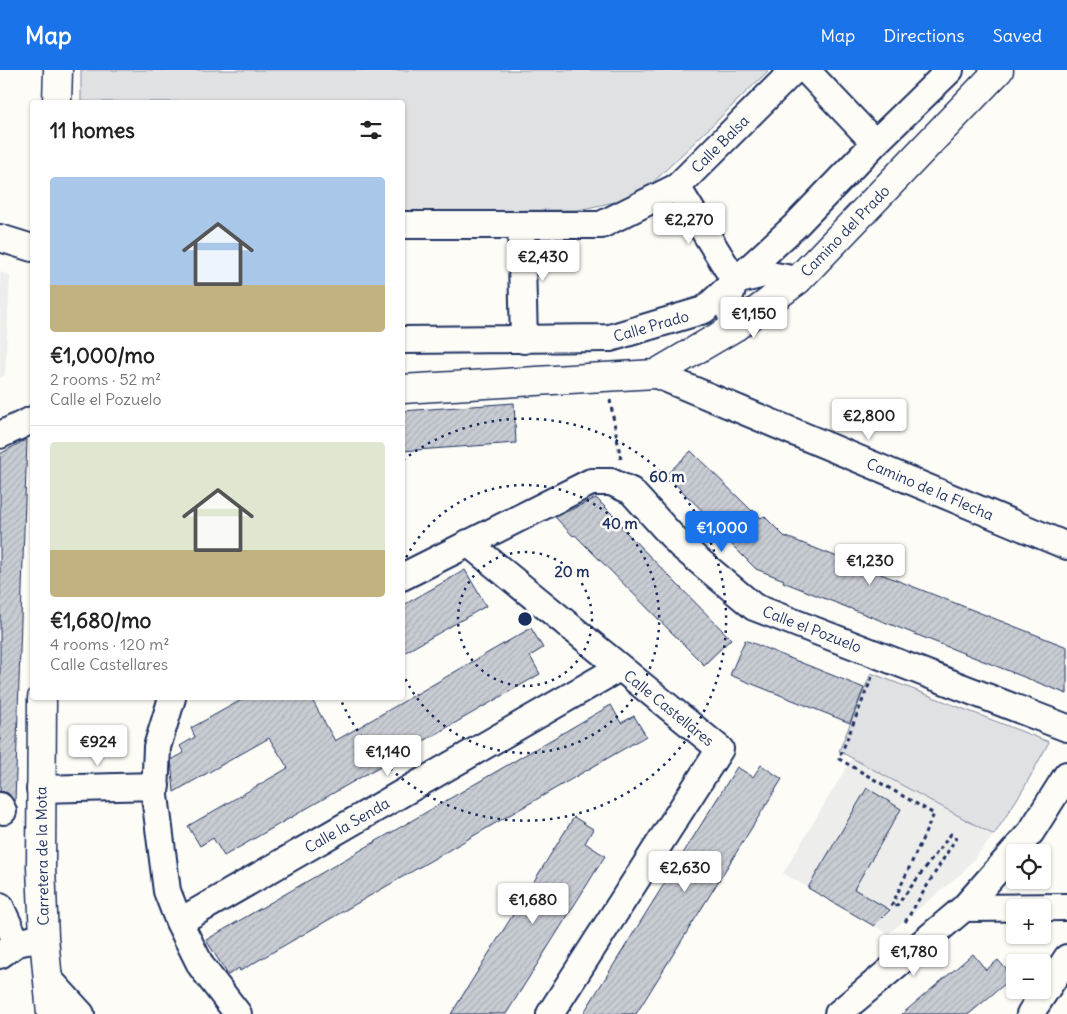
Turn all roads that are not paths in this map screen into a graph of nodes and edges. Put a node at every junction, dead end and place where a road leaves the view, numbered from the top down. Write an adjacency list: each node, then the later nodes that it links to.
1 (58, 70): 6 (main road)
2 (794, 70): 8 (street, Calle Balsa)
3 (806, 70): 7 (street)
4 (950, 70): 7 (street, Calle Prado)
5 (999, 70): 13 (main road, Camino del Prado)
6 (57, 100)
7 (875, 143): 14 (street, Calle Prado)
8 (678, 187): 10 (street, Calle Balsa); 14 (street)
9 (405, 225): 10 (street, Calle Balsa)
10 (521, 226): 17 (street)
11 (0, 238): 12 (street)
12 (30, 247)
13 (798, 280): 14 (street); 15 (main road, Camino del Prado)
14 (735, 281): 15 (street); 17 (street, Calle Prado)
15 (735, 327): 18 (main road, Camino del Prado)
16 (405, 340): 17 (street, Calle Prado)
17 (524, 340)
18 (655, 374): 19 (main road, Camino del Prado); 23 (street, Camino de la Flecha)
19 (405, 389)
20 (30, 421): 21 (street)
21 (0, 435)
22 (468, 543): 24 (street); 25 (street, Calle Castellares); 28 (street, Calle el Pozuelo)
23 (1067, 546)
24 (405, 575)
25 (619, 668): 35 (street, Calle la Senda); 42 (street, Calle Castellares)
26 (42, 700): 31 (main road, Carretera de la Mota)
27 (171, 700): 30 (street)
28 (1067, 728)
29 (1067, 776): 34 (street)
30 (156, 786): 31 (street); 35 (street)
31 (40, 789): 36 (main road, Carretera de la Mota)
32 (0, 906): 36 (street)
33 (1067, 906): 34 (street)
34 (964, 908): 43 (street)
35 (179, 922): 41 (street)
36 (20, 945): 38 (main road, Carretera de la Mota)
37 (1067, 958): 44 (street)
38 (49, 978): 39 (main road, Carretera de la Mota); 40 (street)
39 (51, 1014)
40 (80, 1014)
41 (238, 1014)
42 (550, 1014)
43 (838, 1014)
44 (1030, 1014)

